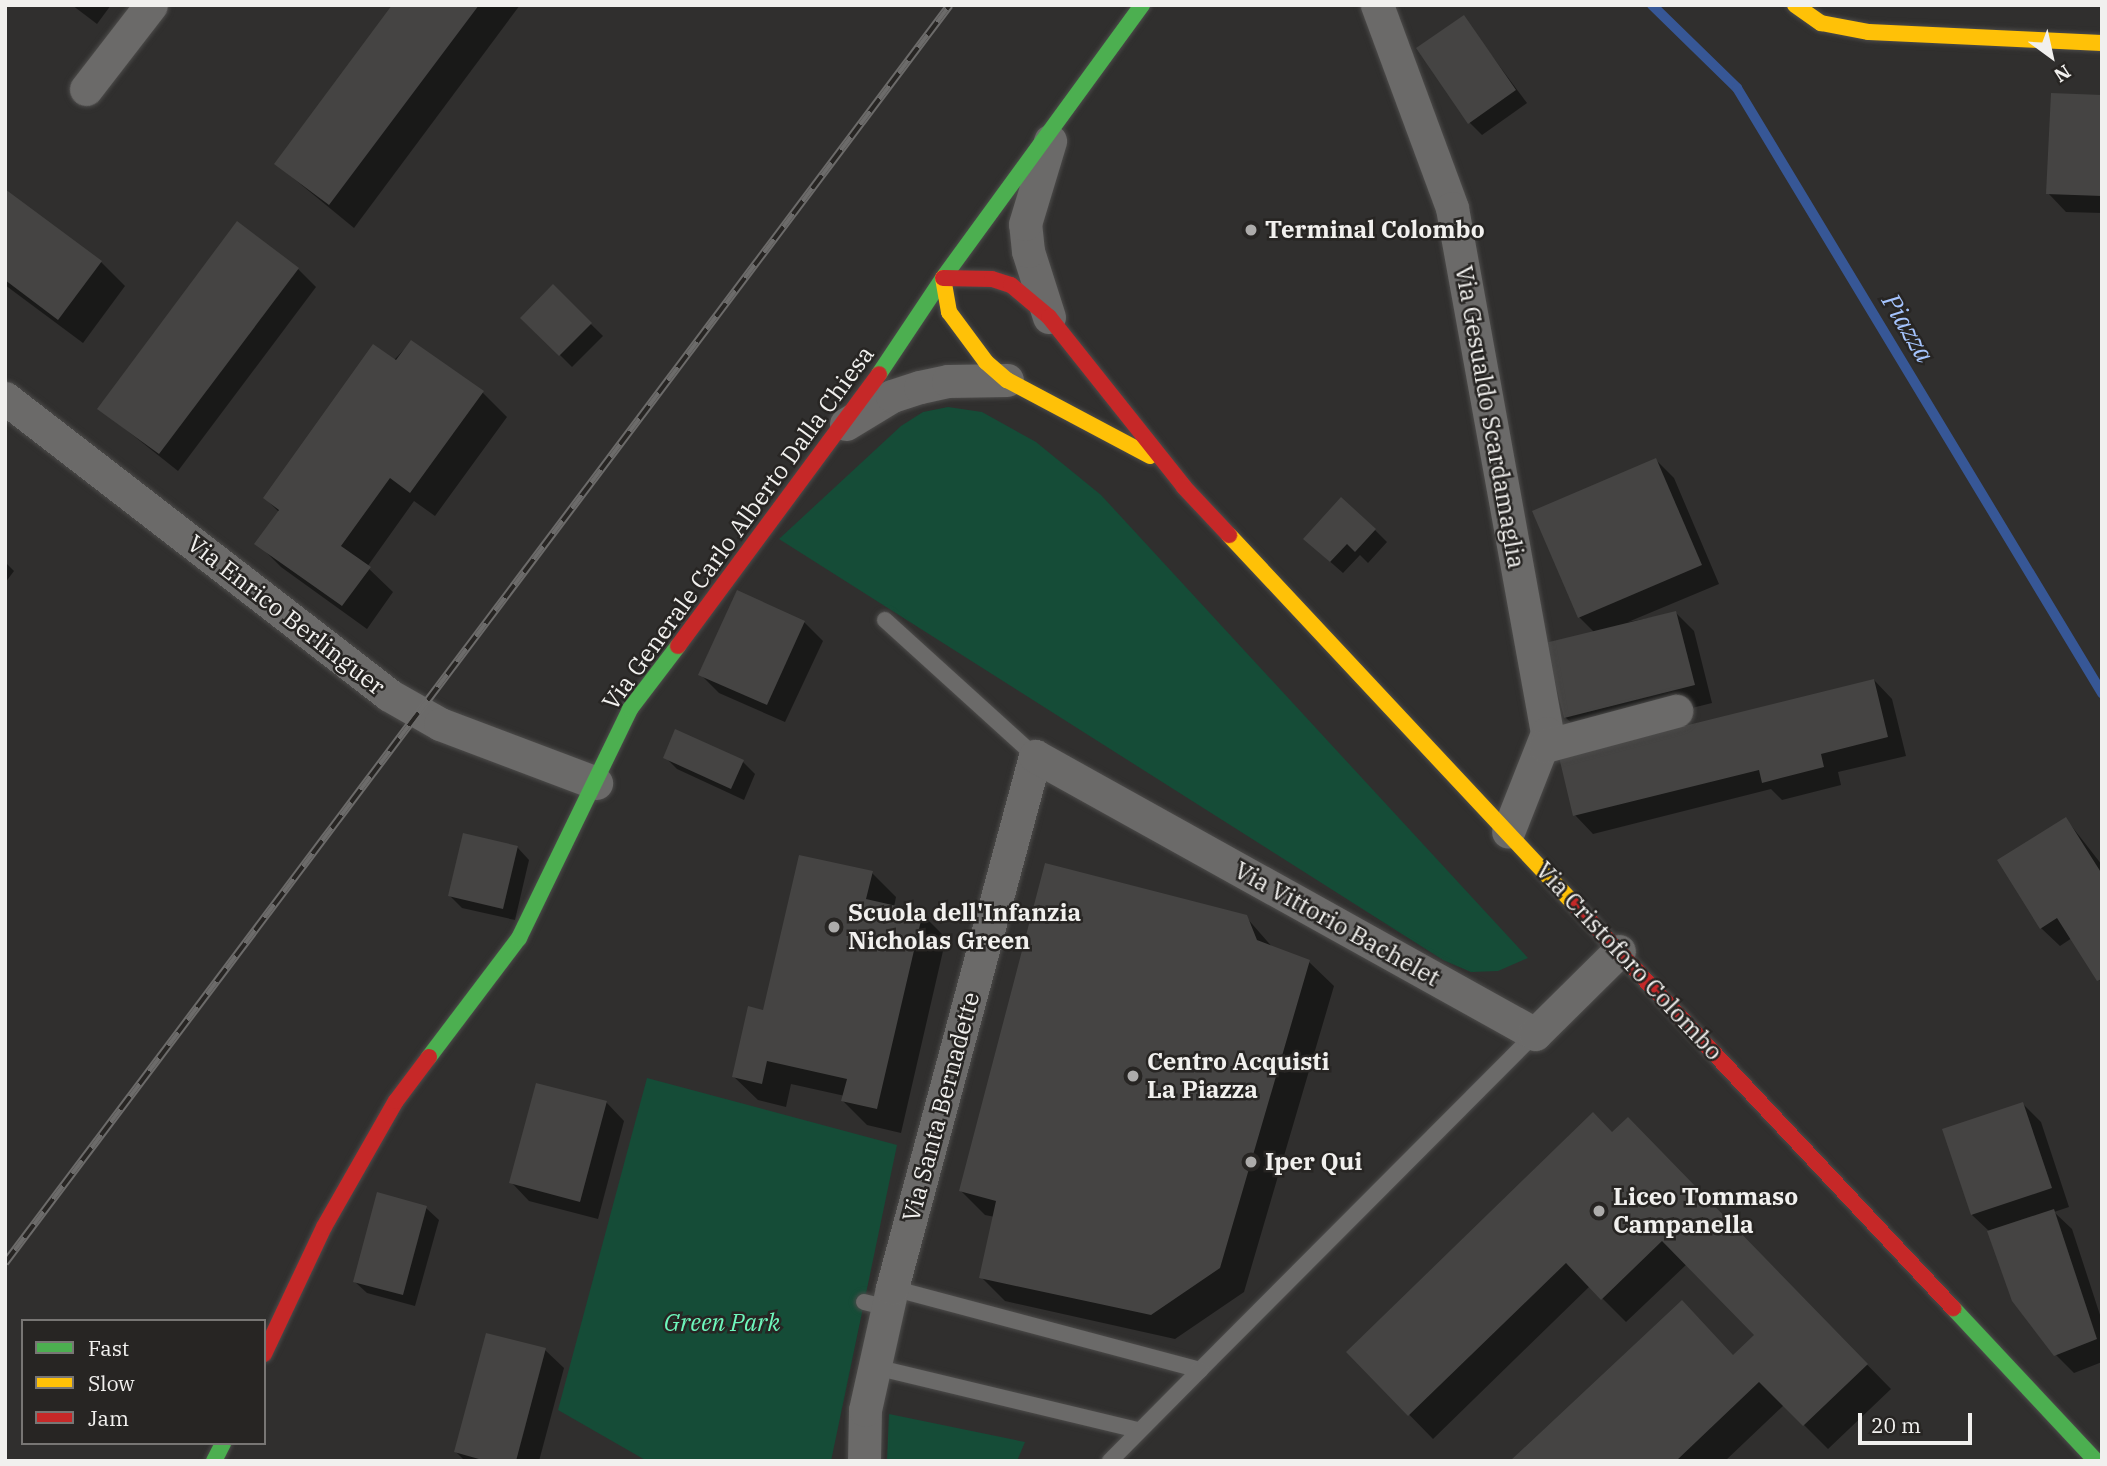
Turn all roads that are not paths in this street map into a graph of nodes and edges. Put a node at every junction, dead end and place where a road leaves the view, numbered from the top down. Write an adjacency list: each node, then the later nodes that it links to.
1 (151, 5): 6 (street)
2 (1142, 5): 7 (street, Via Generale Carlo Alberto Dalla Chiesa)
3 (1377, 5): 16 (street, Via Gesualdo Scardamaglia)
4 (1795, 5): 5 (street)
5 (2102, 43)
6 (86, 89)
7 (1057, 121): 8 (street, Via Generale Carlo Alberto Dalla Chiesa); 9 (street, Via Cristoforo Colombo)
8 (943, 278): 9 (street, Via Cristoforo Colombo); 10 (street, Via Cristoforo Colombo); 12 (street, Via Generale Carlo Alberto Dalla Chiesa)
9 (1049, 317): 13 (street, Via Cristoforo Colombo)
10 (1007, 380): 12 (street, Via Cristoforo Colombo); 13 (street, Via Cristoforo Colombo)
11 (5, 398): 18 (street, Via Enrico Berlinguer)
12 (846, 424): 18 (street, Via Generale Carlo Alberto Dalla Chiesa)
13 (1161, 461): 19 (street, Via Cristoforo Colombo)
14 (885, 620): 17 (lane)
15 (1676, 711): 16 (street)
16 (1545, 746): 19 (street, Via Gesualdo Scardamaglia)
17 (1035, 756): 21 (street, Via Vittorio Bachelet); 22 (street, Via Santa Bernadette)
18 (596, 783): 23 (street, Via Generale Carlo Alberto Dalla Chiesa)
19 (1508, 832): 20 (street, Via Cristoforo Colombo)
20 (1619, 951): 21 (street); 31 (street, Via Cristoforo Colombo)
21 (1535, 1034): 25 (lane)
22 (881, 1299): 24 (street, Via Santa Bernadette); 25 (lane)
23 (266, 1350)
24 (874, 1367): 26 (lane); 29 (street, Via Santa Bernadette)
25 (1200, 1370): 26 (lane)
26 (1137, 1430): 30 (lane)
27 (222, 1445): 28 (street)
28 (214, 1461)
29 (864, 1461)
30 (1110, 1461)
31 (2096, 1461)

